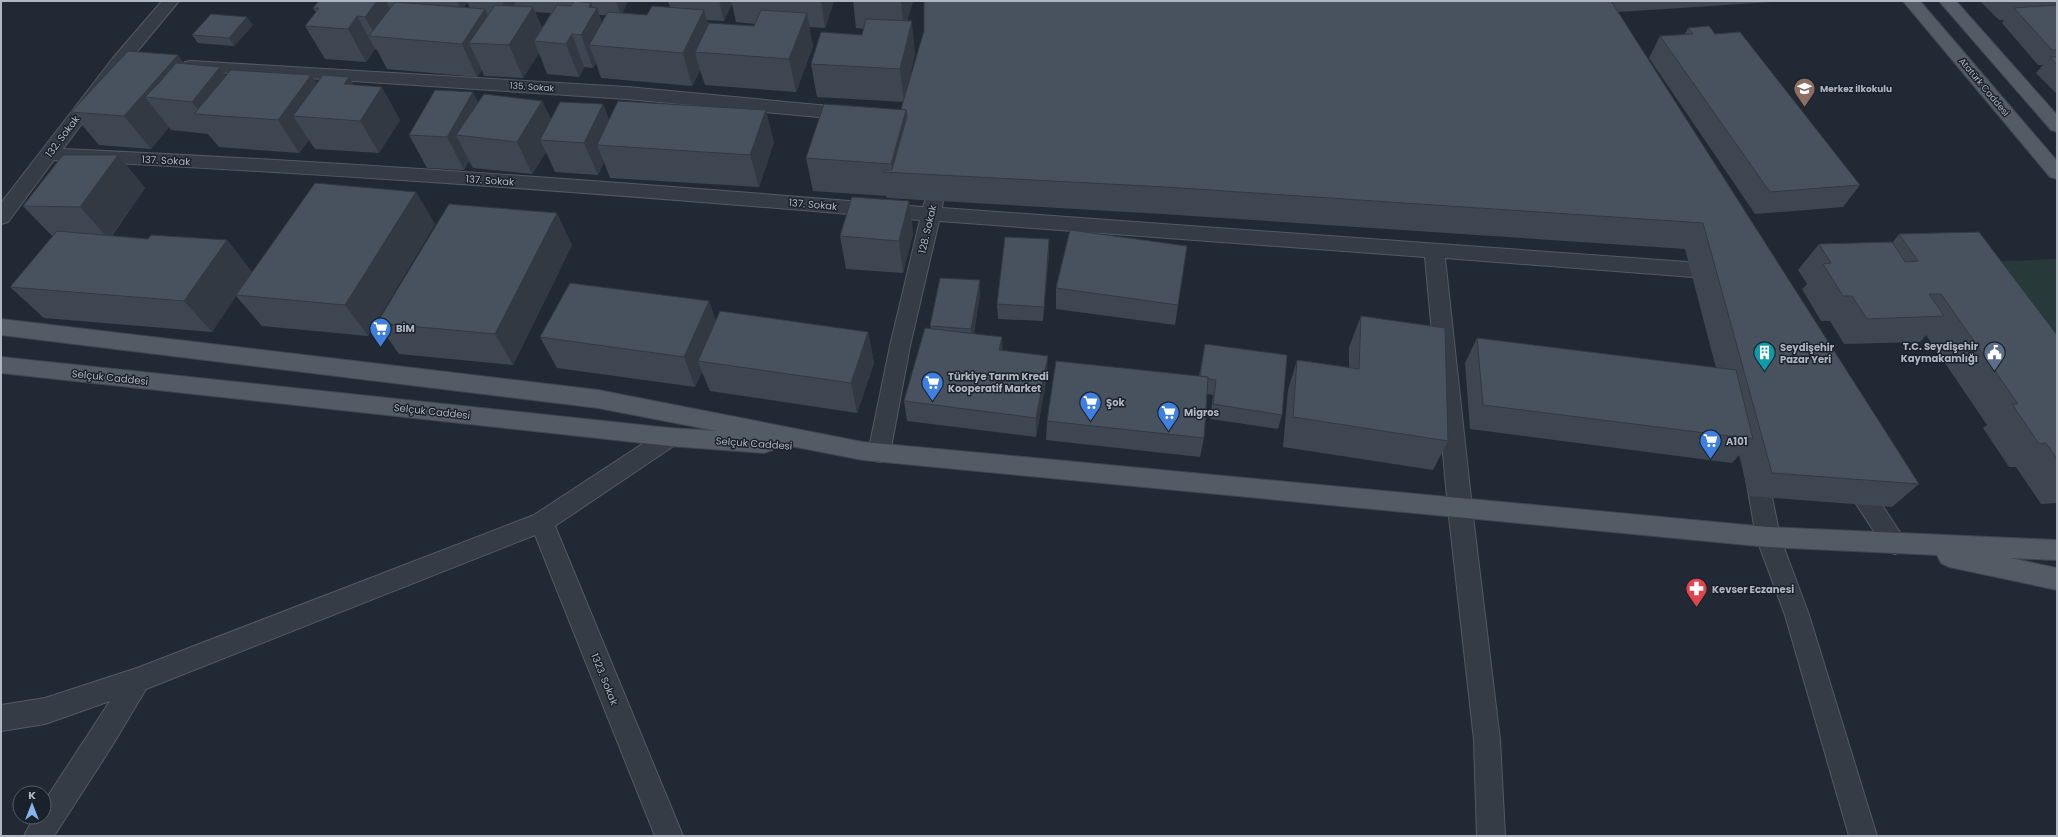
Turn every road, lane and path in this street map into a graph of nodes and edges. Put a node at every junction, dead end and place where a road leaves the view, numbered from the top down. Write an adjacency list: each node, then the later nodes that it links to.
1 (171, 1): 4 (street, 132. Sokak)
2 (1911, 1): 10 (main road, Atatürk Caddesi)
3 (1947, 1): 8 (main road)
4 (119, 62): 5 (street); 9 (street, 132. Sokak)
5 (143, 63)
6 (175, 65): 7 (street, 135. Sokak)
7 (869, 115)
8 (2057, 126)
9 (48, 154): 12 (street, 137. Sokak); 13 (street, 132. Sokak)
10 (2057, 173)
11 (937, 180): 12 (street, 128. Sokak)
12 (930, 214): 14 (street, 137. Sokak); 22 (street, 128. Sokak)
13 (1, 217)
14 (1434, 251): 16 (street, 137. Sokak); 24 (street)
15 (1703, 251): 16 (street)
16 (1716, 272): 17 (street)
17 (1724, 293)
18 (1, 327): 22 (main road)
19 (1, 365): 20 (main road, Selçuk Caddesi)
20 (670, 437): 22 (main road, Selçuk Caddesi); 25 (street)
21 (1751, 451): 26 (street)
22 (871, 452): 24 (main road)
23 (1842, 464): 27 (street)
24 (1460, 508): 26 (main road); 34 (street)
25 (542, 522): 30 (street); 33 (street, 1323. Sokak)
26 (1768, 537): 27 (main road); 35 (street)
27 (1895, 544): 28 (main road); 29 (main road)
28 (2057, 550)
29 (2057, 579)
30 (137, 680): 31 (street); 32 (street)
31 (1, 718)
32 (38, 836)
33 (668, 836)
34 (1491, 836)
35 (1862, 836)

